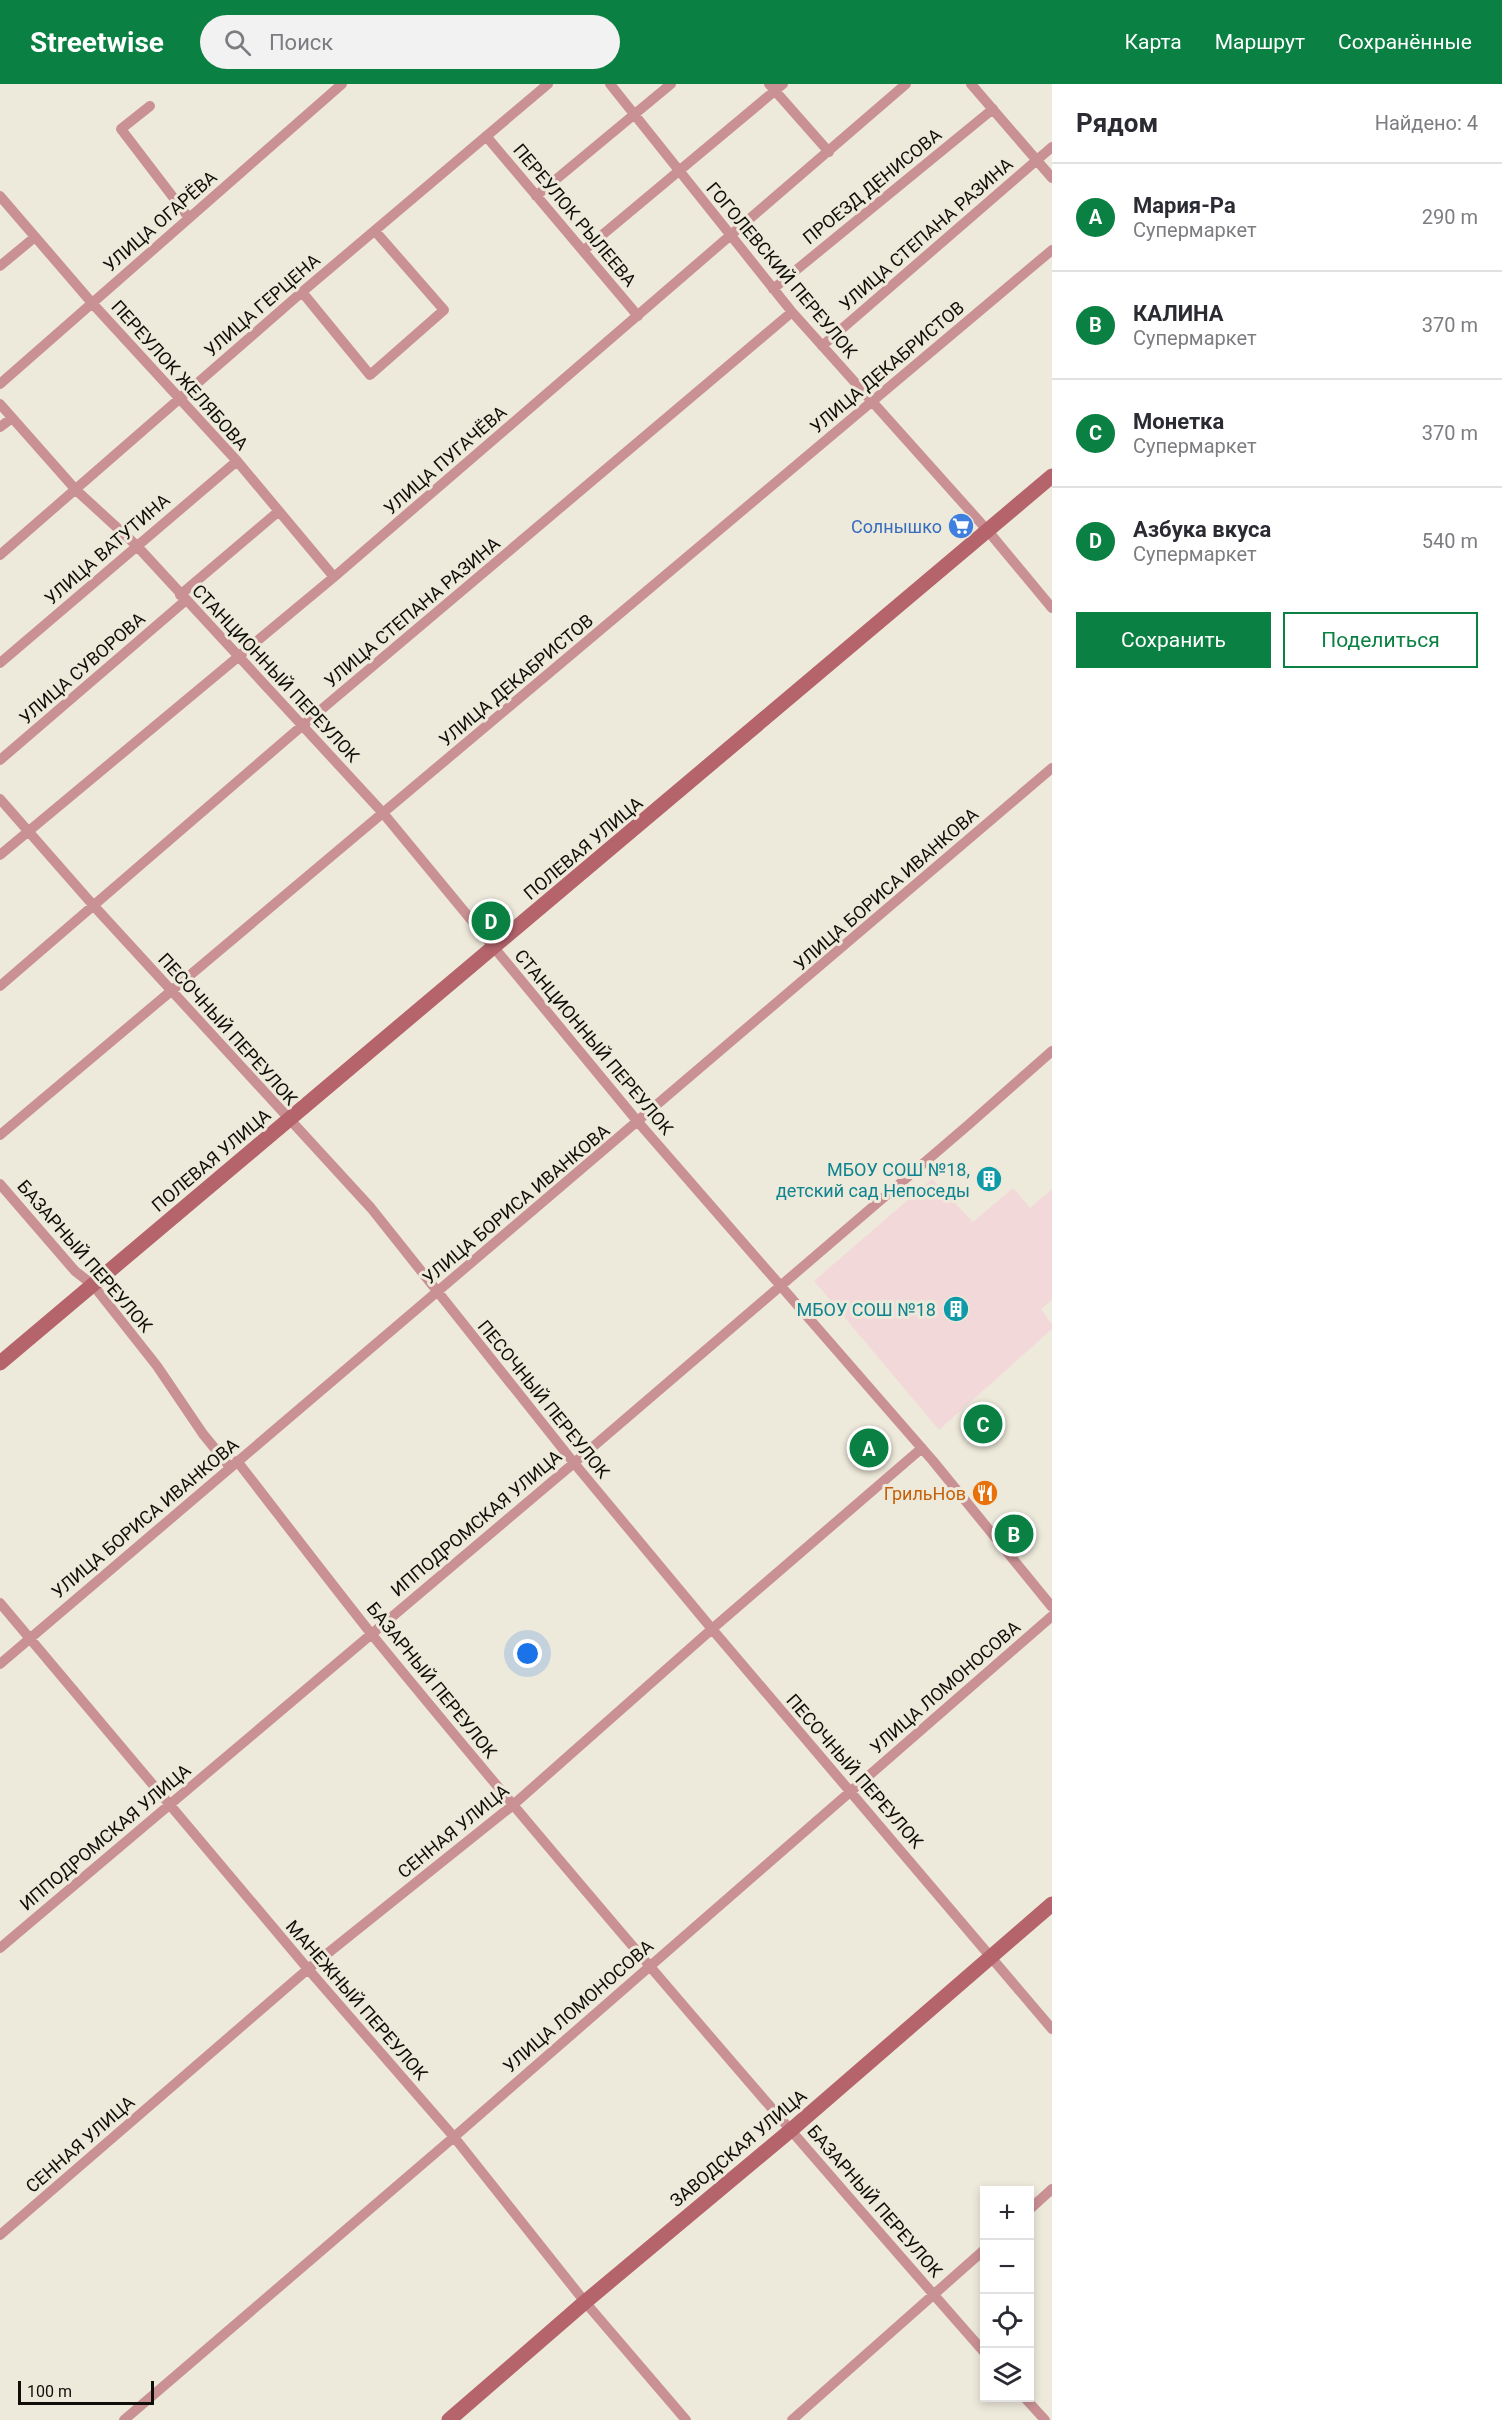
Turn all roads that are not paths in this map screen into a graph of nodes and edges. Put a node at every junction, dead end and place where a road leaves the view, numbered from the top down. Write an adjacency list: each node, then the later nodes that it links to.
1 (342, 84): 19 (street, УЛИЦА ОГАРЁВА)
2 (548, 84): 11 (street, УЛИЦА ГЕРЦЕНА)
3 (610, 84): 10 (street, ГОГОЛЕВСКИЙ ПЕРЕУЛОК)
4 (670, 84): 10 (street)
5 (906, 84): 13 (street, УЛИЦА ПУГАЧЁВА)
6 (972, 84): 9 (street)
7 (775, 86): 13 (street); 15 (street)
8 (150, 106): 19 (street)
9 (993, 109): 14 (street); 26 (street, ПРОЕЗД ДЕНИСОВА)
10 (634, 115): 15 (street, ГОГОЛЕВСКИЙ ПЕРЕУЛОК); 18 (street)
11 (486, 136): 18 (street, ПЕРЕУЛОК РЫЛЕЕВА); 20 (street, УЛИЦА ГЕРЦЕНА)
12 (1052, 147): 14 (street, УЛИЦА СТЕПАНА РАЗИНА)
13 (829, 152): 21 (street, УЛИЦА ПУГАЧЁВА)
14 (1036, 160): 16 (street); 31 (street, УЛИЦА СТЕПАНА РАЗИНА)
15 (679, 171): 21 (street, ГОГОЛЕВСКИЙ ПЕРЕУЛОК); 24 (street)
16 (1052, 178)
17 (0, 196): 22 (street, ПЕРЕУЛОК ЖЕЛЯБОВА)
18 (536, 196): 24 (street, ПЕРЕУЛОК РЫЛЕЕВА)
19 (189, 218): 28 (street, УЛИЦА ОГАРЁВА)
20 (375, 231): 27 (street, УЛИЦА ГЕРЦЕНА); 27 (street)
21 (731, 236): 26 (street, ГОГОЛЕВСКИЙ ПЕРЕУЛОК); 30 (street, УЛИЦА ПУГАЧЁВА)
22 (35, 237): 25 (street); 28 (street, ПЕРЕУЛОК ЖЕЛЯБОВА)
23 (1052, 250): 34 (street, УЛИЦА ДЕКАБРИСТОВ)
24 (583, 251): 30 (street, ПЕРЕУЛОК РЫЛЕЕВА)
25 (0, 266)
26 (773, 289): 29 (street, ГОГОЛЕВСКИЙ ПЕРЕУЛОК)
27 (302, 292): 33 (street, УЛИЦА ГЕРЦЕНА)
28 (92, 303): 32 (street, УЛИЦА ОГАРЁВА); 33 (street, ПЕРЕУЛОК ЖЕЛЯБОВА)
29 (792, 312): 31 (street, ГОГОЛЕВСКИЙ ПЕРЕУЛОК); 50 (street, УЛИЦА СТЕПАНА РАЗИНА)
30 (638, 316): 45 (street, УЛИЦА ПУГАЧЁВА)
31 (822, 346): 34 (street, ГОГОЛЕВСКИЙ ПЕРЕУЛОК)
32 (0, 384)
33 (181, 397): 38 (street, ПЕРЕУЛОК ЖЕЛЯБОВА); 40 (street, УЛИЦА ГЕРЦЕНА)
34 (871, 402): 42 (street, ГОГОЛЕВСКИЙ ПЕРЕУЛОК); 54 (street, УЛИЦА ДЕКАБРИСТОВ)
35 (0, 404): 36 (street, СТАНЦИОННЫЙ ПЕРЕУЛОК)
36 (12, 417): 37 (street); 40 (street, СТАНЦИОННЫЙ ПЕРЕУЛОК)
37 (0, 427)
38 (237, 461): 41 (street, ПЕРЕУЛОК ЖЕЛЯБОВА); 43 (street, УЛИЦА ВАТУТИНА)
39 (1052, 476): 42 (street, ПОЛЕВАЯ УЛИЦА)
40 (75, 490): 43 (street, СТАНЦИОННЫЙ ПЕРЕУЛОК); 44 (street, УЛИЦА ГЕРЦЕНА)
41 (279, 511): 45 (street, ПЕРЕУЛОК ЖЕЛЯБОВА); 46 (street, УЛИЦА СУВОРОВА)
42 (988, 531): 47 (street, ГОГОЛЕВСКИЙ ПЕРЕУЛОК); 58 (street, ПОЛЕВАЯ УЛИЦА)
43 (136, 545): 46 (street, СТАНЦИОННЫЙ ПЕРЕУЛОК); 49 (street, УЛИЦА ВАТУТИНА)
44 (0, 555)
45 (334, 577): 48 (street, УЛИЦА ПУГАЧЁВА)
46 (183, 598): 48 (street, СТАНЦИОННЫЙ ПЕРЕУЛОК); 51 (street, УЛИЦА СУВОРОВА)
47 (1052, 608)
48 (238, 656): 50 (street, СТАНЦИОННЫЙ ПЕРЕУЛОК); 55 (street, УЛИЦА ПУГАЧЁВА)
49 (0, 663)
50 (303, 725): 54 (street, СТАНЦИОННЫЙ ПЕРЕУЛОК); 57 (street, УЛИЦА СТЕПАНА РАЗИНА)
51 (0, 760)
52 (1052, 768): 63 (street, УЛИЦА БОРИСА ИВАНКОВА)
53 (0, 799): 55 (street, ПЕСОЧНЫЙ ПЕРЕУЛОК)
54 (382, 813): 58 (street, СТАНЦИОННЫЙ ПЕРЕУЛОК); 60 (street, УЛИЦА ДЕКАБРИСТОВ)
55 (28, 831): 56 (street, УЛИЦА ПУГАЧЁВА); 57 (street, ПЕСОЧНЫЙ ПЕРЕУЛОК)
56 (0, 855)
57 (93, 905): 59 (street, УЛИЦА СТЕПАНА РАЗИНА); 60 (street, ПЕСОЧНЫЙ ПЕРЕУЛОК)
58 (494, 949): 62 (street, ПОЛЕВАЯ УЛИЦА); 63 (street, СТАНЦИОННЫЙ ПЕРЕУЛОК)
59 (0, 986)
60 (171, 990): 62 (street, ПЕСОЧНЫЙ ПЕРЕУЛОК); 64 (street, УЛИЦА ДЕКАБРИСТОВ)
61 (1052, 1051): 67 (street, ИППОДРОМСКАЯ УЛИЦА)
62 (289, 1120): 66 (street, ПОЛЕВАЯ УЛИЦА); 68 (street, ПЕСОЧНЫЙ ПЕРЕУЛОК)
63 (638, 1122): 67 (street, СТАНЦИОННЫЙ ПЕРЕУЛОК); 68 (street, УЛИЦА БОРИСА ИВАНКОВА)
64 (0, 1135)
65 (0, 1184): 66 (street, БАЗАРНЫЙ ПЕРЕУЛОК)
66 (93, 1285): 69 (street, ПОЛЕВАЯ УЛИЦА); 72 (street, БАЗАРНЫЙ ПЕРЕУЛОК)
67 (781, 1286): 70 (street, СТАНЦИОННЫЙ ПЕРЕУЛОК); 71 (street, ИППОДРОМСКАЯ УЛИЦА)
68 (436, 1292): 71 (street, ПЕСОЧНЫЙ ПЕРЕУЛОК); 72 (street, УЛИЦА БОРИСА ИВАНКОВА)
69 (0, 1363)
70 (922, 1448): 74 (street, СТАНЦИОННЫЙ ПЕРЕУЛОК); 76 (street, СЕННАЯ УЛИЦА)
71 (574, 1463): 76 (street, ПЕСОЧНЫЙ ПЕРЕУЛОК); 77 (street, ИППОДРОМСКАЯ УЛИЦА)
72 (233, 1464): 77 (street, БАЗАРНЫЙ ПЕРЕУЛОК); 78 (street, УЛИЦА БОРИСА ИВАНКОВА)
73 (0, 1603): 78 (street, МАНЕЖНЫЙ ПЕРЕУЛОК)
74 (1052, 1607)
75 (1052, 1616): 80 (street, УЛИЦА ЛОМОНОСОВА)
76 (712, 1629): 80 (street, ПЕСОЧНЫЙ ПЕРЕУЛОК); 82 (street, СЕННАЯ УЛИЦА)
77 (371, 1633): 81 (street, ИППОДРОМСКАЯ УЛИЦА); 82 (street, БАЗАРНЫЙ ПЕРЕУЛОК)
78 (29, 1638): 79 (street, УЛИЦА БОРИСА ИВАНКОВА); 81 (street, МАНЕЖНЫЙ ПЕРЕУЛОК)
79 (0, 1664)
80 (849, 1791): 85 (street, ПЕСОЧНЫЙ ПЕРЕУЛОК); 86 (street, УЛИЦА ЛОМОНОСОВА)
81 (170, 1803): 84 (street, ИППОДРОМСКАЯ УЛИЦА); 87 (street, МАНЕЖНЫЙ ПЕРЕУЛОК)
82 (513, 1805): 86 (street, БАЗАРНЫЙ ПЕРЕУЛОК); 87 (street, СЕННАЯ УЛИЦА)
83 (1052, 1904): 85 (street, ЗАВОДСКАЯ УЛИЦА)
84 (0, 1948)
85 (992, 1955): 88 (street, ПЕСОЧНЫЙ ПЕРЕУЛОК); 89 (street, ЗАВОДСКАЯ УЛИЦА)
86 (648, 1965): 89 (street, БАЗАРНЫЙ ПЕРЕУЛОК); 90 (street, УЛИЦА ЛОМОНОСОВА)
87 (308, 1969): 90 (street, МАНЕЖНЫЙ ПЕРЕУЛОК); 93 (street, СЕННАЯ УЛИЦА)
88 (1052, 2029)
89 (791, 2130): 95 (street, БАЗАРНЫЙ ПЕРЕУЛОК); 96 (street, ЗАВОДСКАЯ УЛИЦА)
90 (454, 2137): 96 (street, МАНЕЖНЫЙ ПЕРЕУЛОК); 99 (street, УЛИЦА ЛОМОНОСОВА)
91 (1052, 2189): 92 (street)
92 (1034, 2205)
93 (0, 2235)
94 (980, 2254): 95 (street)
95 (934, 2295): 97 (street, БАЗАРНЫЙ ПЕРЕУЛОК); 102 (street)
96 (585, 2302): 100 (street, ЗАВОДСКАЯ УЛИЦА); 101 (street, МАНЕЖНЫЙ ПЕРЕУЛОК)
97 (980, 2348)
98 (1029, 2402): 103 (street)
99 (124, 2420)
100 (449, 2420)
101 (686, 2420)
102 (792, 2420)
103 (1045, 2420)

